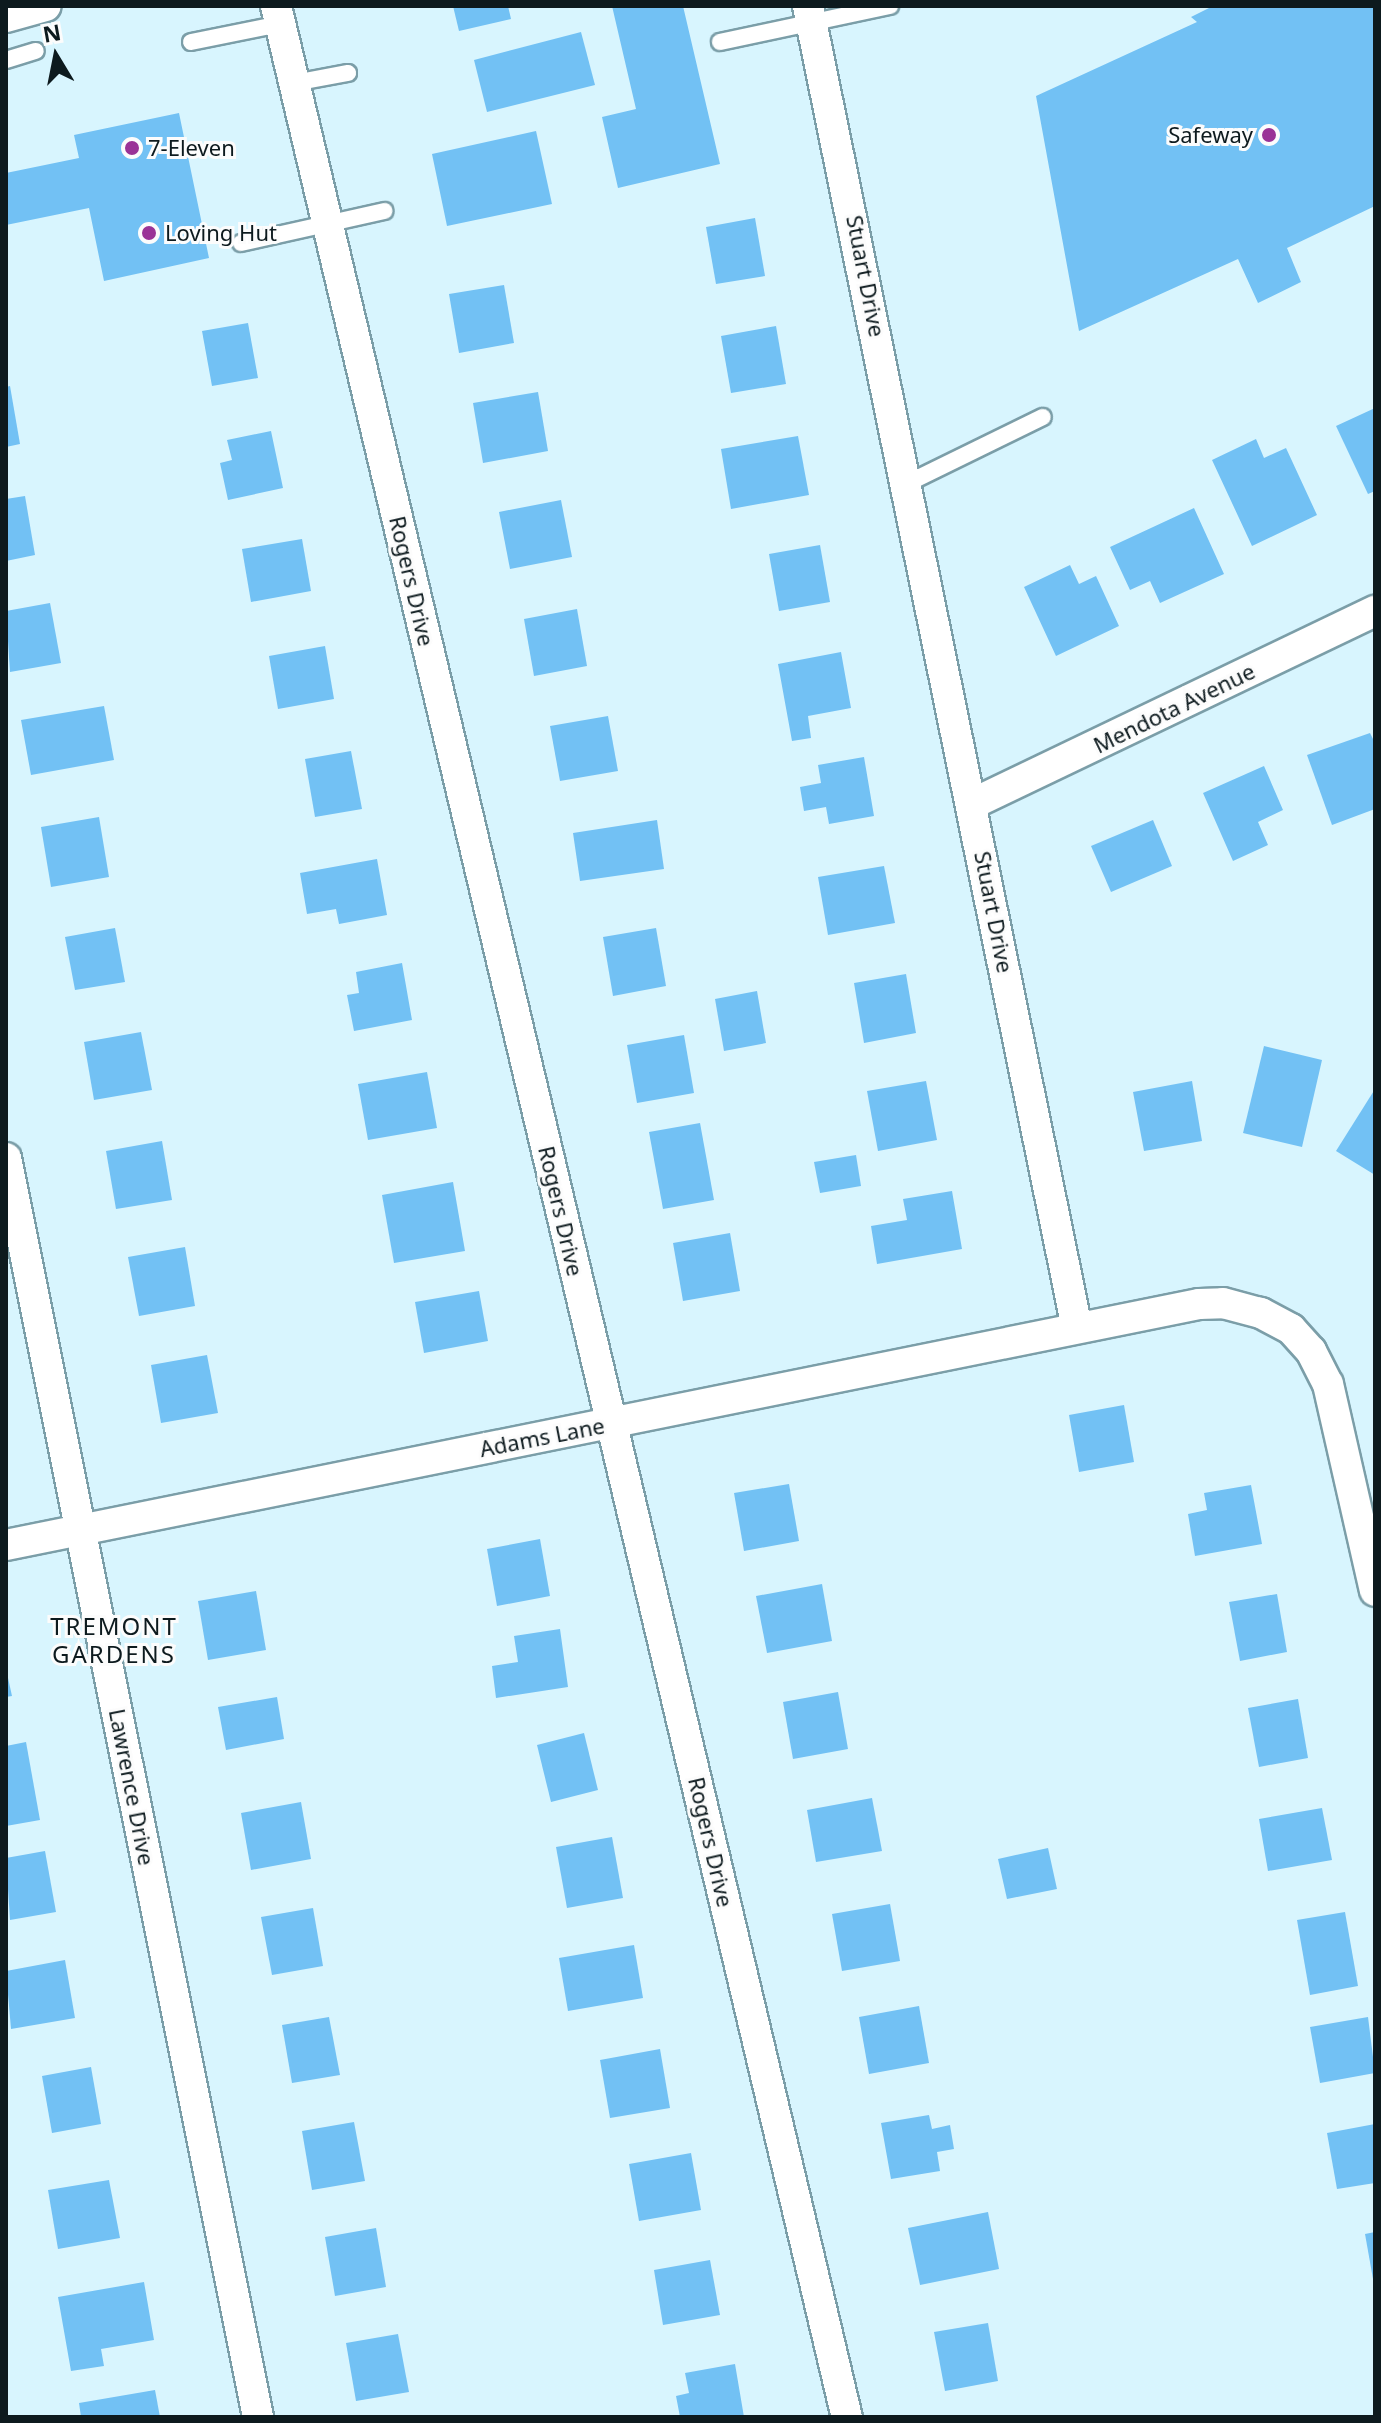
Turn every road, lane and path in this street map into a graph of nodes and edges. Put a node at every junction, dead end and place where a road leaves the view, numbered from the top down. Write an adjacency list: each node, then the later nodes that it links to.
1 (46, 6): 5 (street)
2 (890, 6): 4 (lane)
3 (278, 15): 6 (lane); 11 (street, Rogers Drive)
4 (810, 15): 7 (lane); 16 (street, Stuart Drive)
5 (6, 17)
6 (191, 42)
7 (720, 42)
8 (36, 51): 9 (lane)
9 (6, 60)
10 (348, 73): 11 (lane)
11 (294, 83): 13 (street, Rogers Drive)
12 (384, 211): 13 (lane)
13 (327, 222): 14 (lane); 21 (street, Rogers Drive)
14 (241, 243)
15 (1043, 417): 16 (lane)
16 (908, 483): 18 (street, Stuart Drive)
17 (1375, 611): 18 (street, Mendota Avenue)
18 (972, 804): 20 (street, Stuart Drive)
19 (6, 1158): 22 (street, Lawrence Drive)
20 (1077, 1328): 21 (street, Adams Lane); 24 (street)
21 (612, 1423): 22 (street, Adams Lane); 26 (street, Rogers Drive)
22 (81, 1530): 23 (street, Adams Lane); 25 (street, Lawrence Drive)
23 (6, 1545)
24 (1375, 1591)
25 (258, 2417)
26 (847, 2417)

